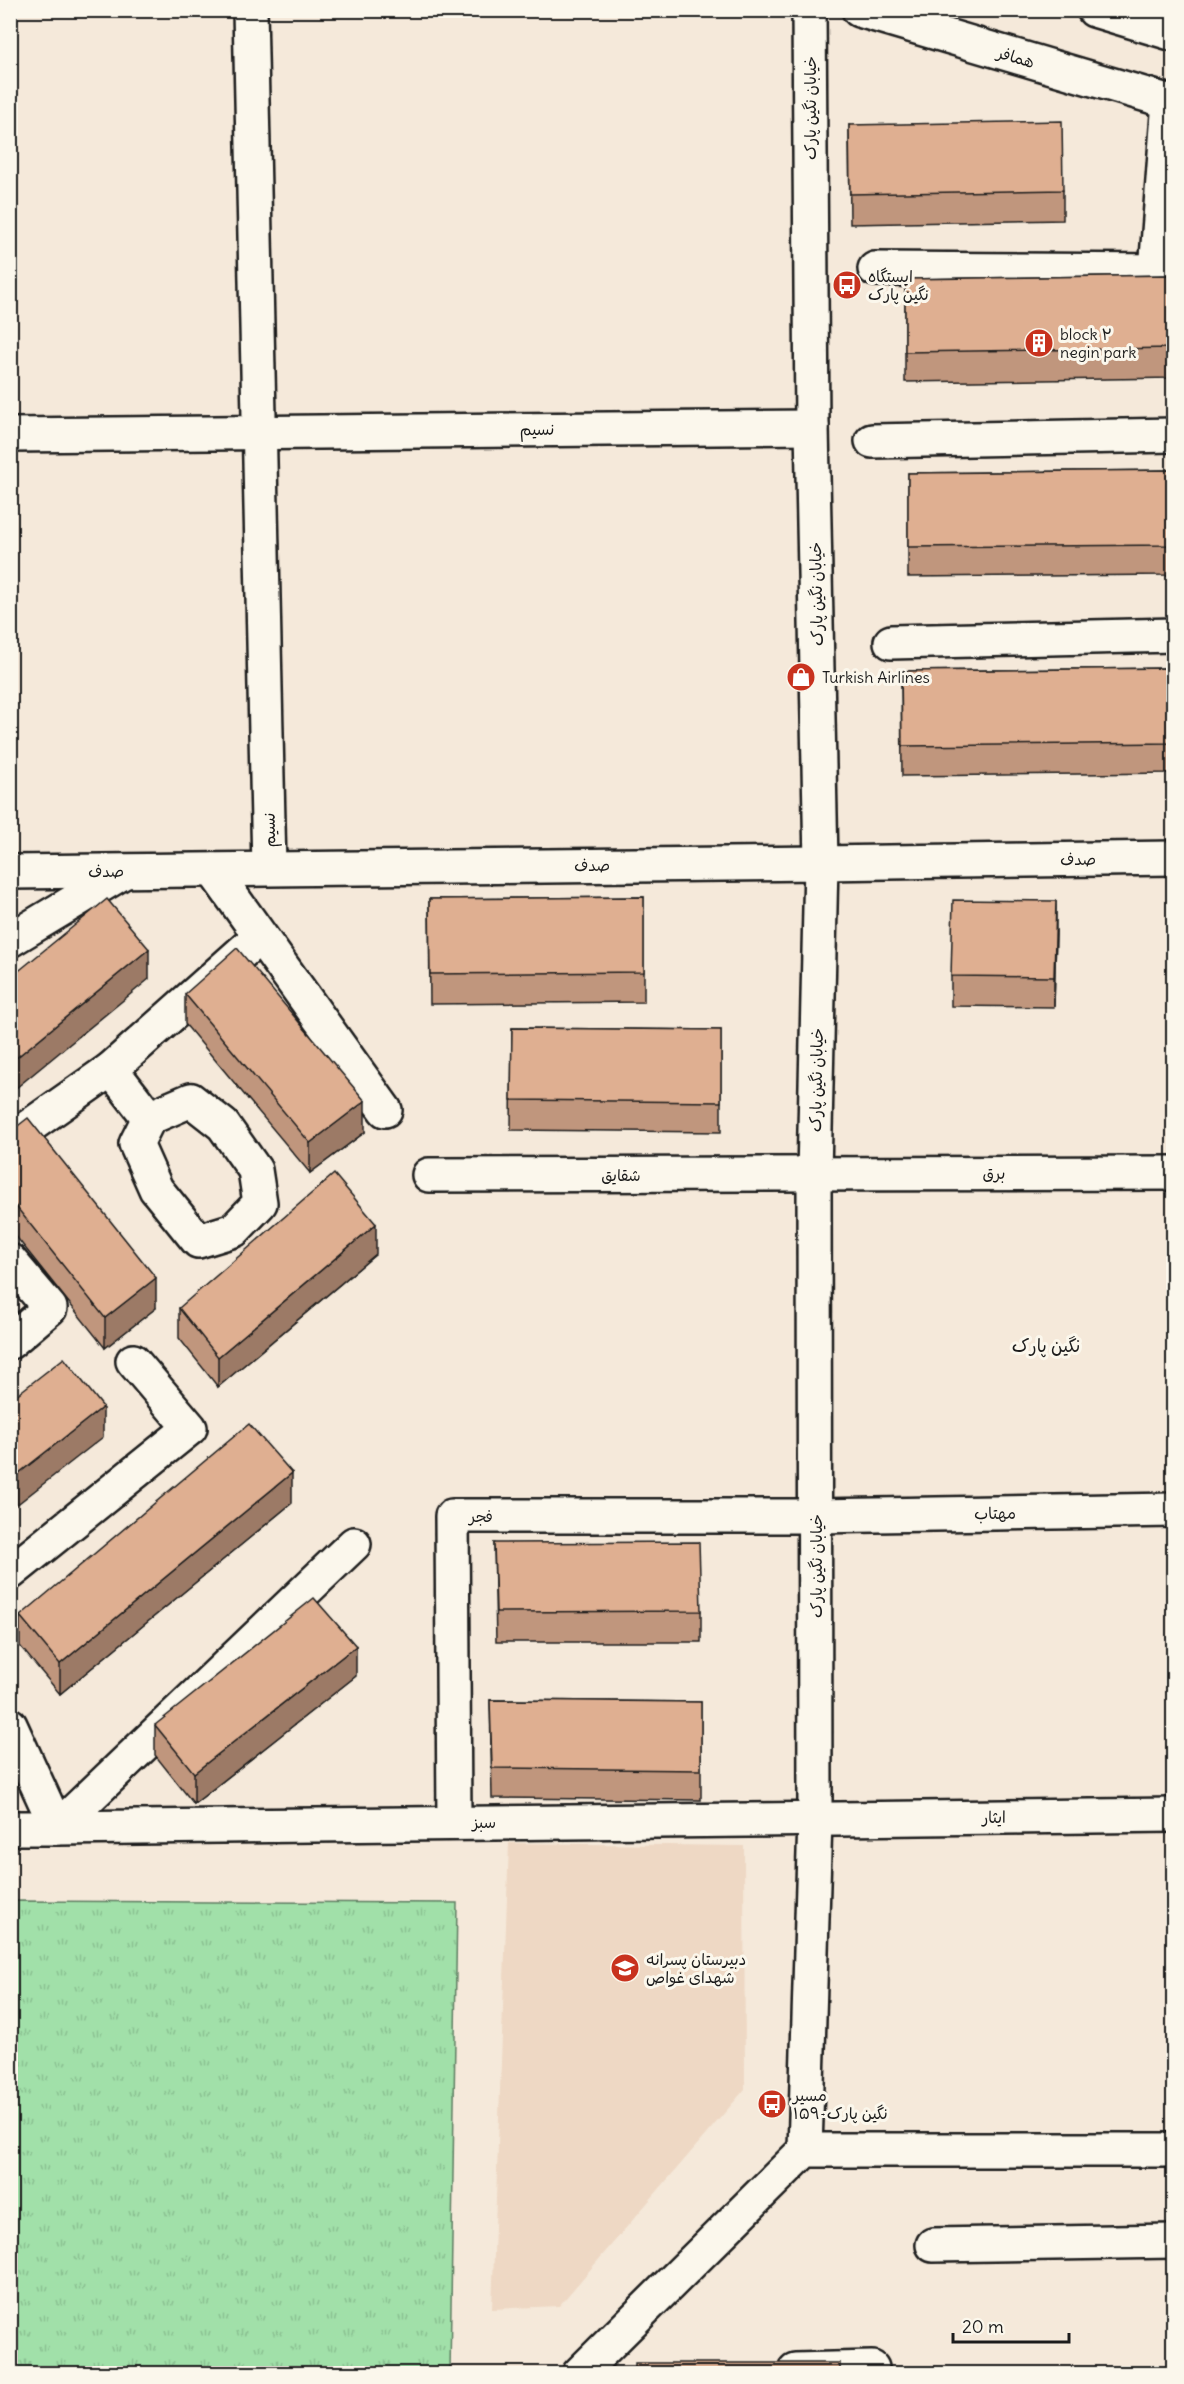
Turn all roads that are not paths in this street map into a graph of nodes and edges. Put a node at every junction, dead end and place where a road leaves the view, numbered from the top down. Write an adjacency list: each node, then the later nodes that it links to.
1 (250, 10): 10 (street)
2 (810, 10): 9 (street, خیابان نگین پارک)
3 (859, 10): 6 (street, همافر)
4 (1094, 10): 5 (street)
5 (1173, 34)
6 (1171, 102): 8 (street)
7 (875, 269): 8 (street)
8 (1165, 271)
9 (812, 427): 10 (street, نسیم); 17 (street, خیابان نگین پارک)
10 (261, 432): 11 (street, نسیم); 18 (street, نسیم)
11 (10, 435)
12 (1173, 435): 13 (street)
13 (872, 441)
14 (1173, 635): 15 (street)
15 (891, 642)
16 (1173, 858): 17 (street, صدف)
17 (821, 863): 18 (street, صدف); 29 (street, خیابان نگین پارک)
18 (269, 868): 19 (street, صدف)
19 (213, 870): 20 (street, صدف); 22 (street)
20 (124, 871): 21 (street, صدف); 23 (street)
21 (10, 872)
22 (259, 937): 24 (street); 25 (street)
23 (10, 940)
24 (111, 1069): 26 (street); 27 (street)
25 (385, 1110)
26 (148, 1118)
27 (10, 1140)
28 (1173, 1173): 29 (street, برق)
29 (814, 1174): 30 (street, شقایق); 35 (street, خیابان نگین پارک)
30 (429, 1175)
31 (10, 1261): 32 (street)
32 (10, 1342)
33 (133, 1362): 37 (street)
34 (1173, 1510): 35 (street, مهتاب)
35 (816, 1516): 40 (street, خیابان نگین پارک); 41 (street, فجر)
36 (354, 1544): 43 (street)
37 (10, 1573)
38 (10, 1725): 43 (street)
39 (1173, 1815): 40 (street, ایثار)
40 (815, 1819): 41 (street, سبز); 44 (street, خیابان نگین پارک)
41 (454, 1822): 43 (street, سبز)
42 (10, 1828): 43 (street, سبز)
43 (57, 1828)
44 (805, 2150): 45 (street); 49 (street)
45 (1173, 2150)
46 (1173, 2241): 47 (street)
47 (933, 2245)
48 (768, 2370): 50 (street)
49 (579, 2373)
50 (872, 2373)

